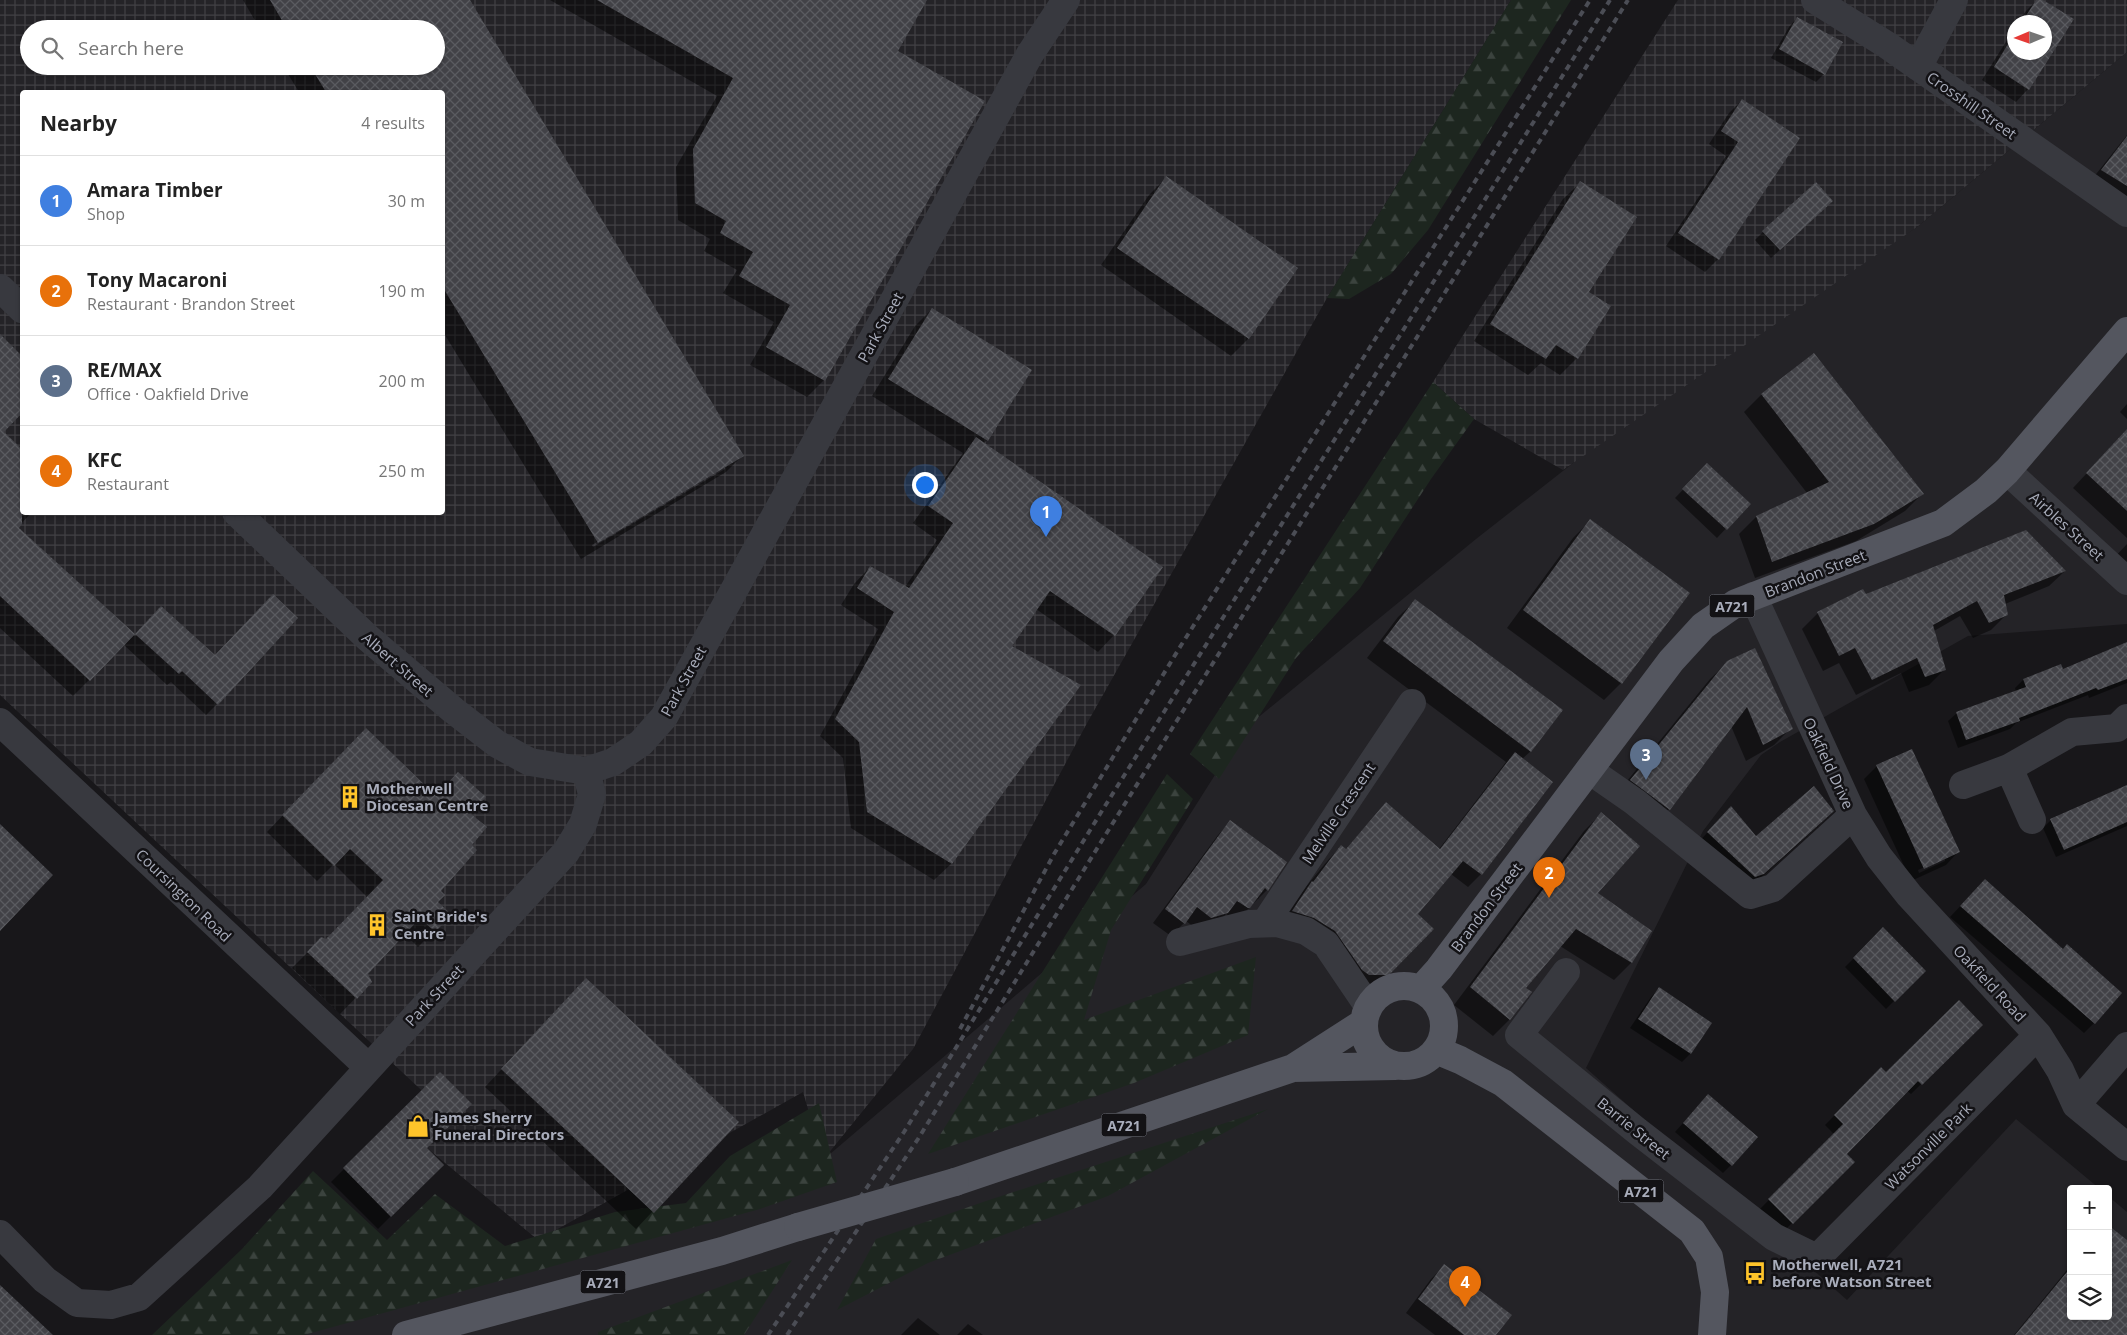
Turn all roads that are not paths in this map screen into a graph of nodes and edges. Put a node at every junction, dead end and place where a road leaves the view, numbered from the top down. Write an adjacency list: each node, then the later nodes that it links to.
1 (1066, 0): 18 (street, Park Street)
2 (1815, 0): 4 (street, Crosshill Street)
3 (1954, 0): 4 (street)
4 (1918, 67): 5 (street, Crosshill Street)
5 (2127, 212)
6 (0, 288): 7 (street)
7 (20, 308)
8 (2127, 331): 9 (main road, Brandon Street / A721)
9 (2007, 471): 11 (street, Airbles Street); 12 (main road, Brandon Street / A721)
10 (239, 515): 18 (street, Albert Street)
11 (2127, 581)
12 (1753, 596): 17 (main road, Brandon Street / A721); 20 (street, Oakfield Drive)
13 (1412, 703): 22 (street, Melville Crescent)
14 (0, 722): 31 (street, Coursington Road)
15 (2124, 731): 16 (street)
16 (2009, 768): 19 (street); 21 (street)
17 (1589, 770): 20 (street, Oakfield Drive); 25 (main road, Brandon Street / A721)
18 (586, 771): 31 (street, Park Street)
19 (1963, 785)
20 (1853, 815): 27 (street, Oakfield Road)
21 (2032, 820)
22 (1265, 923): 23 (street); 26 (street)
23 (1180, 942)
24 (1566, 972): 36 (street, Barrie Street)
25 (1421, 989): 26 (main road, A721); 29 (main road)
26 (1366, 1015): 30 (main road); 32 (main road, A721)
27 (2038, 1035): 33 (street, Oakfield Road); 36 (street, Watsonville Park)
28 (2127, 1046): 33 (street)
29 (1436, 1050): 30 (main road, A721); 38 (main road, A721)
30 (1395, 1066): 32 (main road, A721)
31 (368, 1067): 35 (street, Park Street)
32 (1293, 1068): 37 (main road, A721, bridge)
33 (2076, 1105): 34 (street, Oakfield Road)
34 (2127, 1147)
35 (0, 1234)
36 (1817, 1258)
37 (406, 1335)
38 (1712, 1335)

